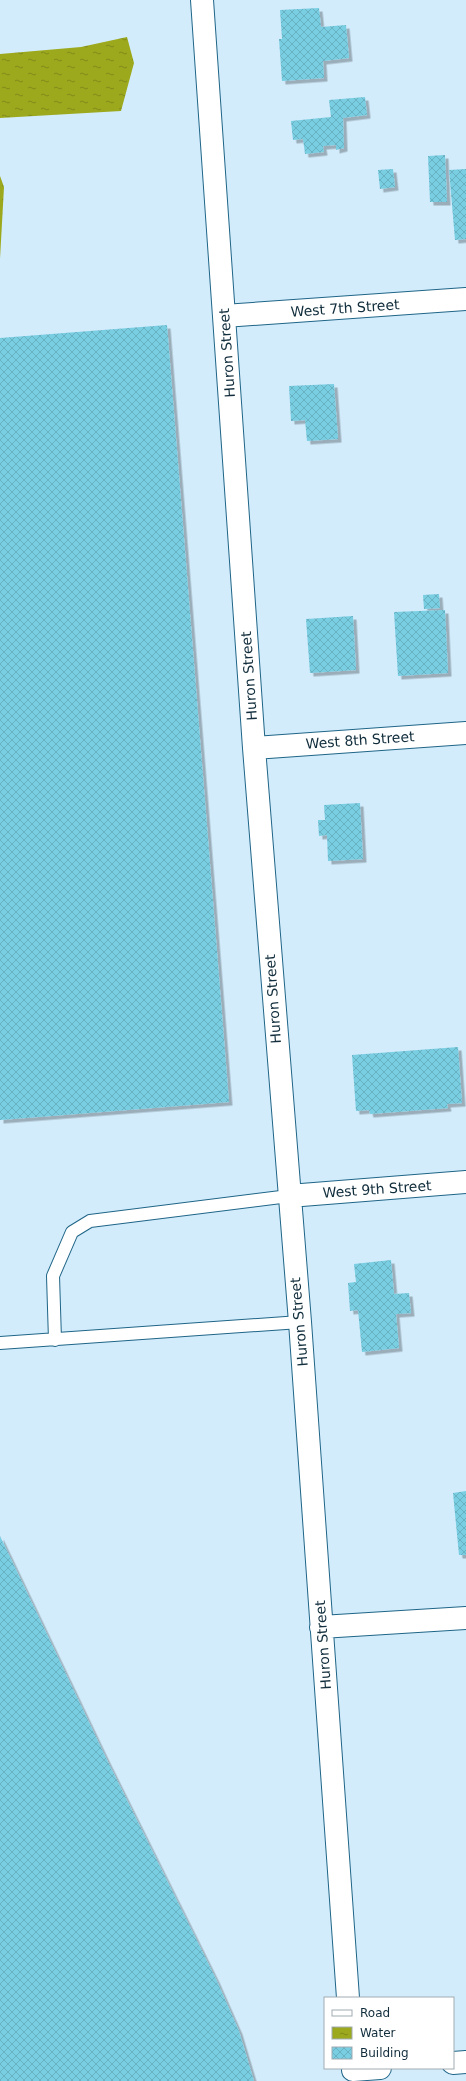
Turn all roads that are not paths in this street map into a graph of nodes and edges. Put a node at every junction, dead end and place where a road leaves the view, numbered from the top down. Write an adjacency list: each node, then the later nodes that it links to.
1 (202, 0): 3 (street, Huron Street)
2 (466, 299): 3 (street, West 7th Street)
3 (224, 316): 5 (street, Huron Street)
4 (466, 733): 5 (street, West 8th Street)
5 (254, 748): 7 (street, Huron Street)
6 (466, 1182): 7 (street, West 9th Street)
7 (288, 1196): 8 (street, Huron Street); 9 (lane)
8 (300, 1322): 9 (lane); 12 (street, Huron Street)
9 (55, 1340): 10 (lane)
10 (0, 1344)
11 (466, 1618): 12 (street)
12 (321, 1627): 13 (street, Huron Street)
13 (348, 1997)
14 (466, 2062): 15 (street)
15 (454, 2063)
16 (375, 2069): 17 (street)
17 (353, 2073)

